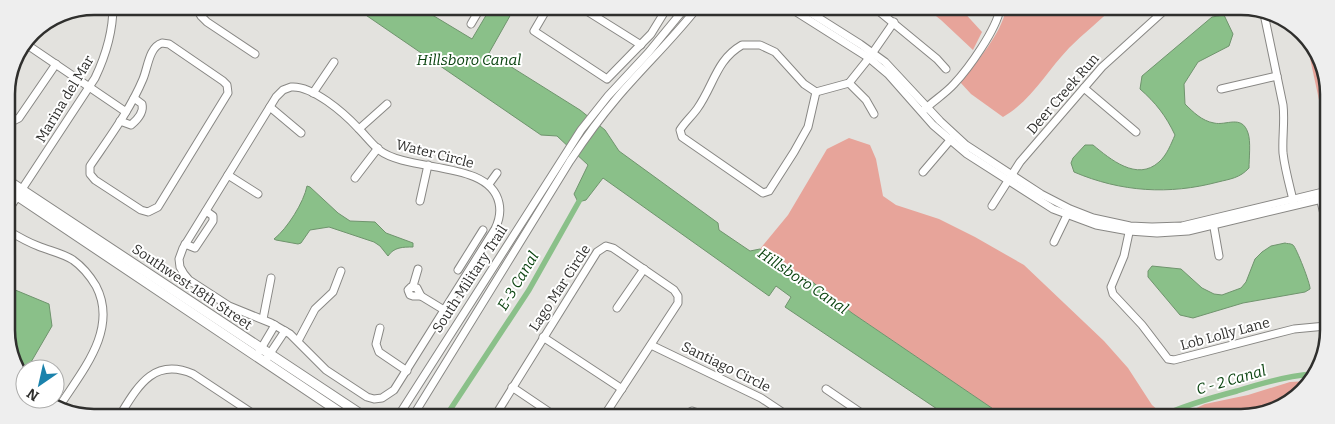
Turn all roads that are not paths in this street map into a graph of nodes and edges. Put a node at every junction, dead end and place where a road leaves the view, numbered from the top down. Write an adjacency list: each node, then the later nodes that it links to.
1 (112, 15): 26 (street, Marina del Mar)
2 (200, 15): 19 (street)
3 (476, 15): 16 (street)
4 (544, 15): 17 (street)
5 (593, 15): 17 (street)
6 (661, 15): 17 (street)
7 (679, 15): 44 (street)
8 (691, 15): 44 (street)
9 (802, 15): 20 (street)
10 (813, 15): 20 (street)
11 (884, 15): 15 (street)
12 (998, 15): 34 (street)
13 (1159, 15): 27 (street, Deer Creek Run)
14 (1265, 19): 24 (street)
15 (894, 22): 20 (street); 23 (street)
16 (471, 24)
17 (641, 45)
18 (30, 47): 22 (street)
19 (255, 54)
20 (870, 55): 25 (street); 34 (street)
21 (334, 62): 30 (street)
22 (56, 64): 26 (street); 37 (street)
23 (946, 69)
24 (1277, 76): 28 (street); 59 (street)
25 (849, 82): 29 (street); 36 (street)
26 (90, 88): 35 (street); 54 (street, Marina del Mar)
27 (1084, 88): 40 (street); 50 (street, Deer Creek Run)
28 (1221, 89)
29 (816, 92): 29 (street)
30 (313, 93): 33 (street, Water Circle); 39 (street, Water Circle)
31 (134, 98): 35 (street); 38 (street); 38 (street)
32 (387, 104): 39 (street)
33 (270, 107): 41 (street); 48 (street, Water Circle)
34 (924, 109): 42 (street)
35 (126, 112): 38 (street)
36 (874, 114)
37 (15, 120)
38 (120, 122)
39 (359, 129): 43 (street, Water Circle)
40 (1136, 132)
41 (301, 133)
42 (952, 138): 46 (street); 50 (street)
43 (378, 148): 45 (street, Water Circle); 49 (street)
44 (567, 158): 98 (street, South Military Trail); 99 (street, South Military Trail)
45 (428, 165): 51 (street, Water Circle); 58 (street)
46 (923, 172)
47 (497, 173): 51 (street)
48 (228, 175): 55 (street); 61 (street, Water Circle)
49 (355, 178)
50 (1011, 178): 60 (street, Deer Creek Run); 62 (street)
51 (488, 184): 69 (street, Water Circle)
52 (15, 188): 54 (main road, Southwest 18th Street)
53 (15, 191): 54 (main road, Southwest 18th Street)
54 (20, 193): 57 (street, Marina del Mar); 87 (main road, Southwest 18th Street)
55 (258, 194)
56 (1320, 197): 59 (street)
57 (15, 200)
58 (420, 201)
59 (1294, 203): 63 (street)
60 (992, 206)
61 (206, 211): 70 (street, Water Circle); 70 (street)
62 (1068, 212): 64 (street); 68 (street)
63 (1213, 223): 64 (street); 71 (street)
64 (1130, 228): 81 (street, Lob Lolly Lane)
65 (483, 230): 67 (street)
66 (15, 235): 93 (street)
67 (478, 238): 69 (street); 74 (street)
68 (1054, 242)
69 (486, 243): 78 (street, Water Circle)
70 (185, 244): 79 (street, Water Circle)
71 (1218, 256)
72 (418, 269): 78 (street)
73 (644, 269): 77 (street); 84 (street, Lago Mar Circle); 86 (street, Lago Mar Circle)
74 (458, 270)
75 (341, 271): 85 (street)
76 (271, 278): 79 (street)
77 (617, 308)
78 (444, 310): 89 (street, Water Circle)
79 (263, 319): 80 (street, Water Circle)
80 (275, 325): 83 (street, Water Circle); 87 (street)
81 (1320, 327)
82 (380, 328): 89 (street)
83 (285, 331): 85 (street, Water Circle); 88 (street)
84 (544, 337): 90 (street, Lago Mar Circle); 91 (street)
85 (298, 341): 89 (street, Water Circle)
86 (651, 345): 91 (street, Lago Mar Circle); 103 (street, Santiago Circle)
87 (258, 353): 88 (main road, Southwest 18th Street)
88 (267, 359): 96 (main road, Southwest 18th Street); 97 (main road, Southwest 18th Street)
89 (407, 370)
90 (512, 388): 100 (street, Lago Mar Circle); 101 (street)
91 (622, 389): 102 (street, Lago Mar Circle)
92 (826, 389): 104 (street)
93 (65, 398)
94 (124, 409): 95 (street)
95 (246, 409)
96 (336, 409)
97 (352, 409)
98 (404, 409)
99 (417, 409)
100 (499, 409)
101 (544, 409)
102 (609, 409)
103 (778, 409)
104 (855, 409)

